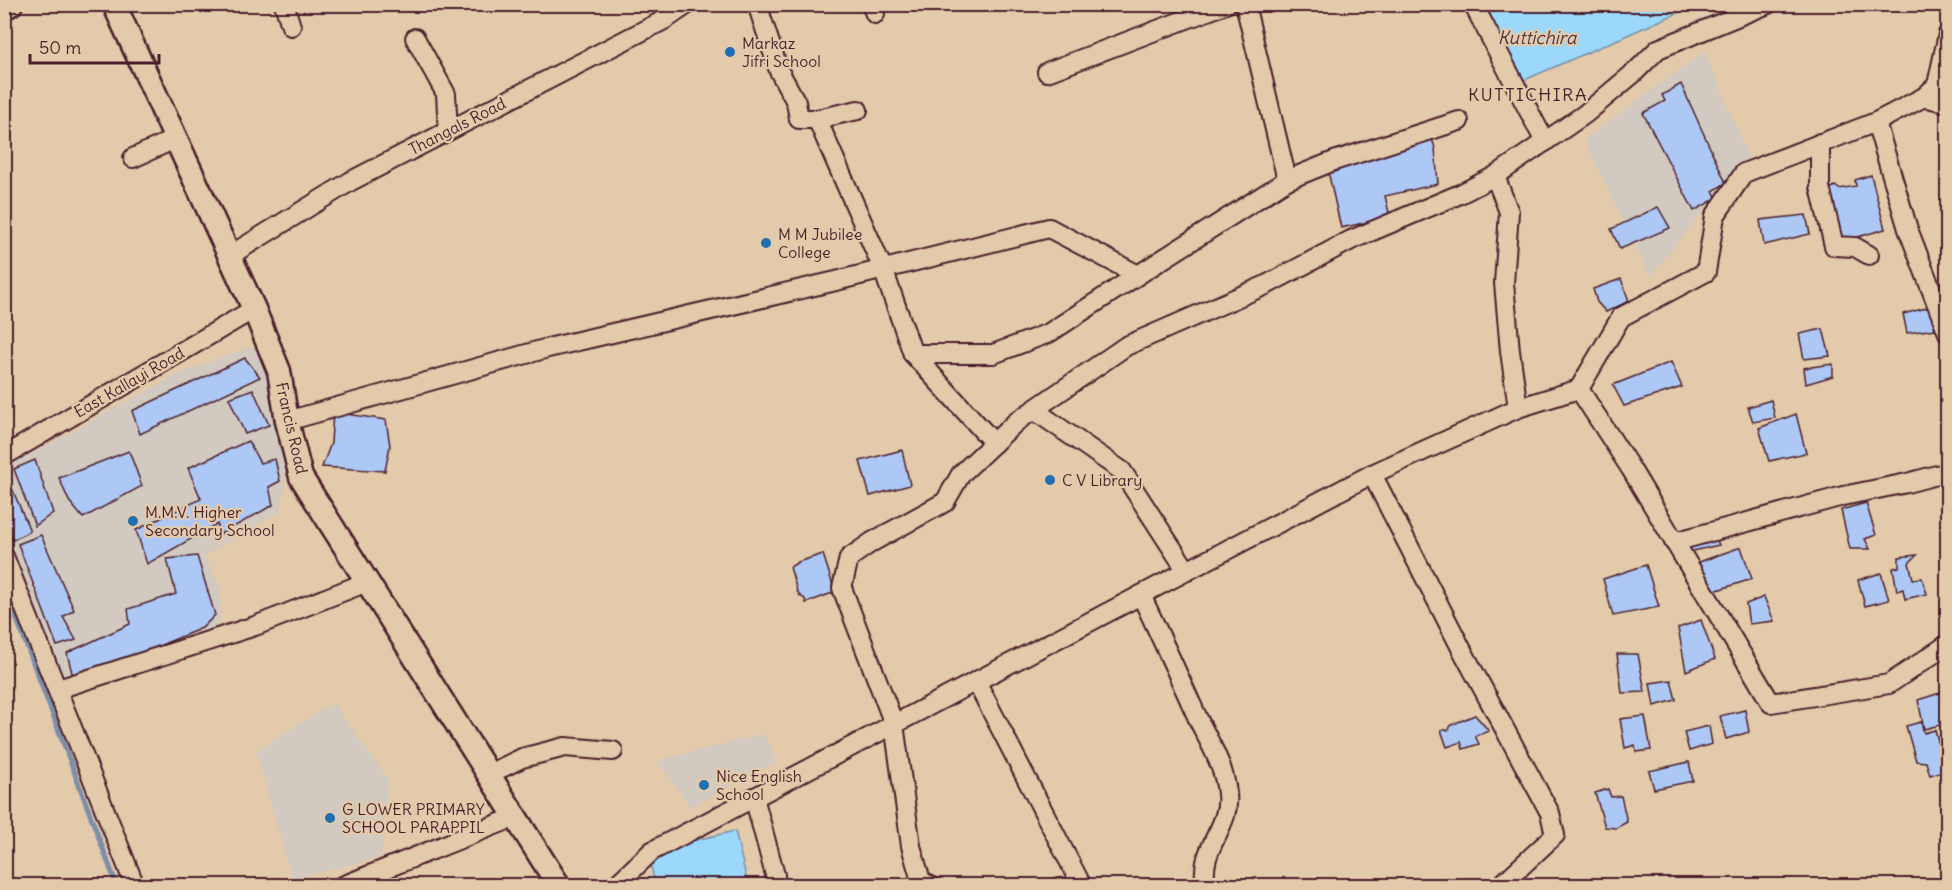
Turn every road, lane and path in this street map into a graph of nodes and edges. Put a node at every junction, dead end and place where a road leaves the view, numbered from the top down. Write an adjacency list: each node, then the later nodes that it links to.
1 (11, 4): 10 (main road)
2 (114, 4): 22 (main road, Francis Road)
3 (284, 4): 11 (street)
4 (688, 4): 21 (street, Thangals Road)
5 (757, 4): 18 (street)
6 (1226, 4): 14 (street)
7 (1245, 4): 27 (street)
8 (1473, 4): 23 (street)
9 (1768, 4): 23 (street)
10 (4, 8)
11 (291, 26)
12 (1947, 34): 15 (street)
13 (415, 38): 21 (street)
14 (1047, 72)
15 (1924, 97): 16 (street); 20 (street)
16 (1947, 103)
17 (858, 111): 18 (street)
18 (818, 119): 30 (street)
19 (1459, 121): 27 (street)
20 (1876, 122): 24 (street); 33 (street)
21 (448, 131): 29 (street, Thangals Road)
22 (175, 138): 25 (street); 29 (main road, Francis Road)
23 (1545, 142): 26 (street)
24 (1820, 143): 28 (street); 35 (street)
25 (133, 158)
26 (1495, 176): 36 (street); 37 (street)
27 (1287, 180): 31 (street)
28 (1869, 255)
29 (229, 256): 32 (main road, Francis Road)
30 (883, 269): 31 (street); 34 (street); 38 (street)
31 (1138, 275): 34 (street)
32 (254, 309): 38 (main road, Francis Road); 40 (street, East Kallayi Road)
33 (1947, 333)
34 (913, 354): 39 (street)
35 (1579, 389): 36 (street); 43 (street)
36 (1518, 408): 42 (street)
37 (1034, 410): 39 (street); 45 (street)
38 (287, 421): 46 (main road, Francis Road)
39 (994, 443): 51 (street)
40 (4, 456)
41 (1947, 472): 43 (street)
42 (1372, 474): 45 (street); 64 (street)
43 (1674, 542): 48 (street)
44 (4, 556): 50 (street)
45 (1187, 571): 47 (street)
46 (368, 582): 50 (street); 53 (main road, Francis Road)
47 (1141, 595): 49 (street); 63 (street)
48 (1947, 645)
49 (976, 681): 51 (street); 62 (street)
50 (58, 689): 56 (street)
51 (894, 724): 54 (street); 61 (street)
52 (613, 751): 53 (street)
53 (489, 774): 55 (main road, Francis Road)
54 (754, 797): 59 (street); 60 (street)
55 (515, 817): 57 (street); 58 (main road, Francis Road)
56 (135, 885)
57 (342, 885)
58 (559, 885)
59 (615, 885)
60 (776, 885)
61 (932, 885)
62 (1082, 885)
63 (1206, 885)
64 (1500, 885)

